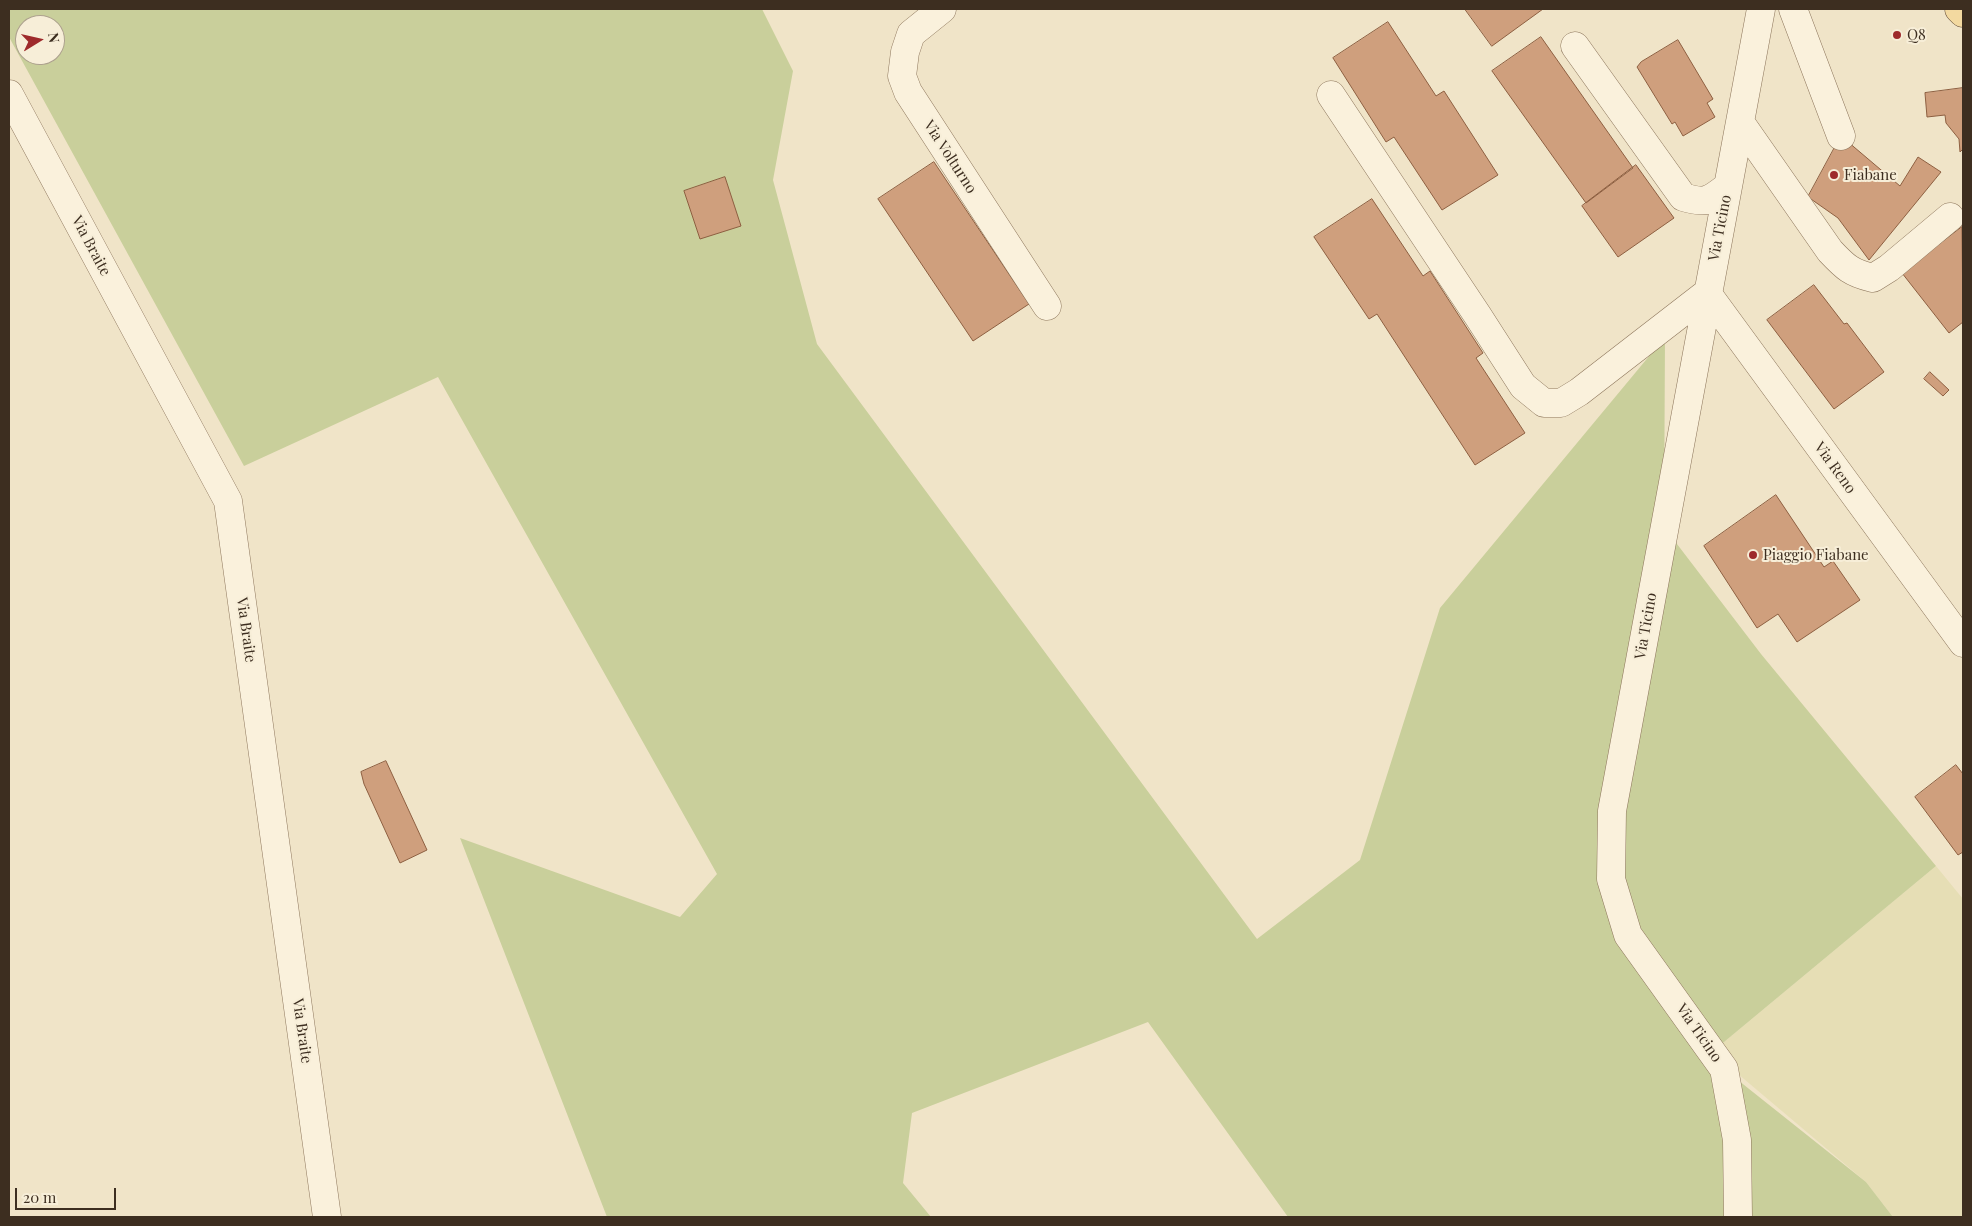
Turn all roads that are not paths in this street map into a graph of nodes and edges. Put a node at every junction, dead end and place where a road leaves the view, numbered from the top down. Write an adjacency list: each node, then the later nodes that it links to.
1 (942, 9): 14 (street, Via Volturno)
2 (1761, 9): 9 (street, Via Ticino)
3 (1793, 9): 10 (street)
4 (1959, 9): 5 (main road)
5 (1963, 13)
6 (1575, 46): 11 (street)
7 (9, 94): 16 (street, Via Braite)
8 (1331, 95): 13 (street)
9 (1740, 122): 11 (street, Via Ticino); 12 (street)
10 (1841, 136)
11 (1728, 186): 13 (street, Via Ticino)
12 (1950, 217)
13 (1707, 293): 15 (street, Via Reno); 17 (street, Via Ticino)
14 (1047, 306)
15 (1963, 643)
16 (327, 1217)
17 (1738, 1217)

